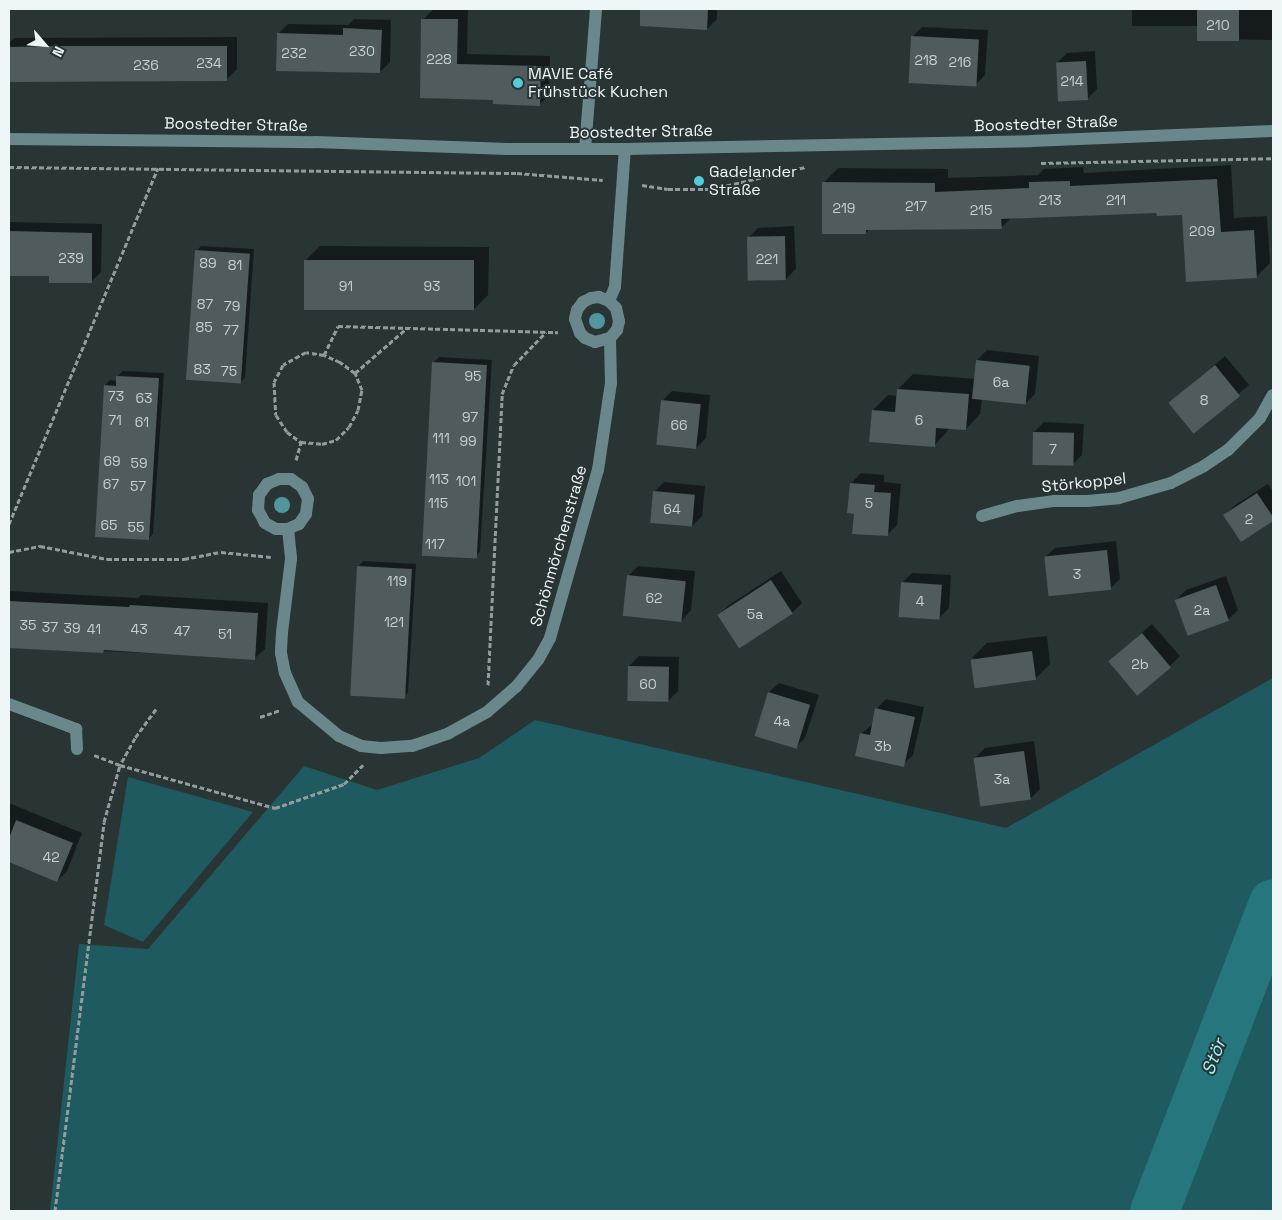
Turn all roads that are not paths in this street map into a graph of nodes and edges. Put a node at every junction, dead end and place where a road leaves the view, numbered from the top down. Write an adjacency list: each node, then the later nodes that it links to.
1 (596, 9): 4 (street)
2 (1273, 132): 5 (street, Boostedter Straße)
3 (9, 139): 4 (street, Boostedter Straße)
4 (585, 149): 5 (street, Boostedter Straße)
5 (625, 149): 6 (street)
6 (609, 301): 7 (street, Schönmörchenstraße); 7 (street)
7 (610, 338): 10 (street, Schönmörchenstraße)
8 (1273, 395): 9 (street, Störkoppel)
9 (982, 516)
10 (288, 529): 10 (street)
11 (9, 704): 12 (street)
12 (77, 749)

